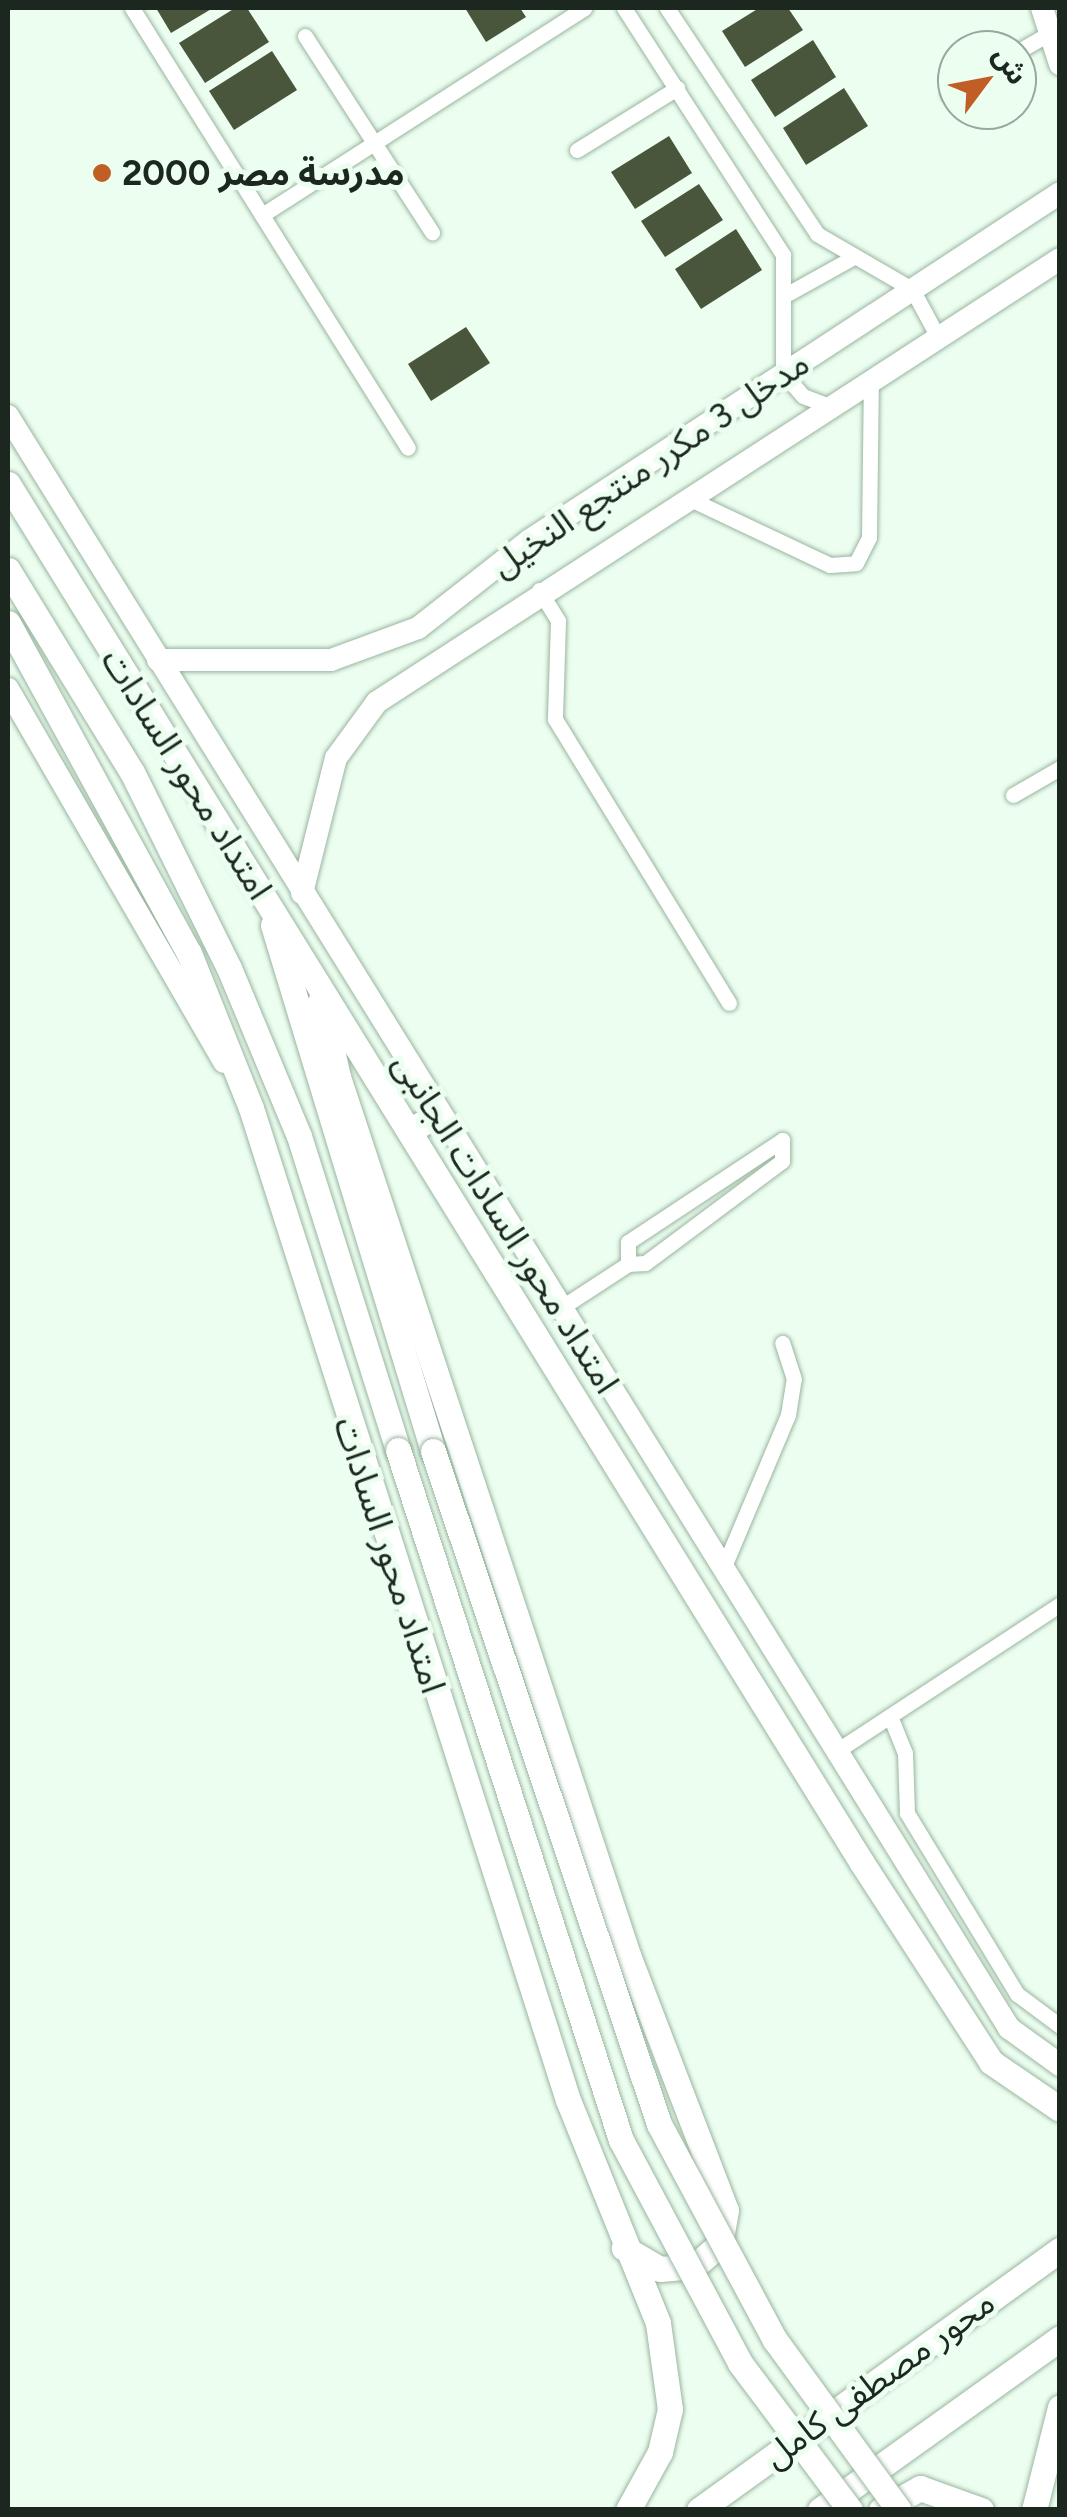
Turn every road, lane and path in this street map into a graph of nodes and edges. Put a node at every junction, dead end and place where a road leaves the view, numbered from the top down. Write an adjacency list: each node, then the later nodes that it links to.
1 (132, 8): 14 (street)
2 (584, 8): 11 (street)
3 (624, 8): 10 (street)
4 (667, 8): 16 (street)
5 (1042, 8): 6 (street)
6 (1051, 32): 8 (street); 9 (street)
7 (305, 36): 11 (street)
8 (1037, 40)
9 (1060, 64)
10 (677, 88): 12 (street); 19 (street)
11 (374, 143): 14 (street); 15 (street)
12 (577, 150)
13 (1060, 193): 18 (street, مدخل 3 مكرر منتجع النخيل)
14 (262, 215): 25 (street)
15 (432, 232)
16 (852, 258): 18 (street); 19 (street)
17 (1060, 258): 20 (street)
18 (912, 289): 20 (street); 21 (street, مدخل 3 مكرر منتجع النخيل)
19 (790, 293): 21 (street)
20 (938, 337): 22 (street)
21 (783, 373): 23 (street); 31 (street, مدخل 3 مكرر منتجع النخيل)
22 (870, 380): 23 (street); 27 (street)
23 (832, 407): 27 (street)
24 (8, 416): 33 (street, امتداد محور السادات الجانبى)
25 (408, 448)
26 (8, 484): 38 (main road, امتداد محور السادات)
27 (688, 498): 29 (street)
28 (8, 570): 61 (main road, امتداد محور السادات, bridge)
29 (540, 590): 32 (street); 40 (street)
30 (8, 624): 41 (main road, امتداد محور السادات)
31 (418, 628): 32 (street); 33 (street, مدخل 3 مكرر منتجع النخيل)
32 (436, 658): 37 (street)
33 (158, 660): 37 (street, امتداد محور السادات الجانبى)
34 (8, 689): 41 (street)
35 (1060, 768): 36 (street)
36 (1013, 796)
37 (302, 892): 42 (street, امتداد محور السادات الجانبى)
38 (269, 906): 39 (main road, امتداد محور السادات); 63 (main road, bridge)
39 (320, 988): 43 (main road, امتداد محور السادات); 54 (main road)
40 (729, 1003)
41 (251, 1108): 54 (main road, امتداد محور السادات)
42 (438, 1114): 43 (main road); 45 (street, امتداد محور السادات الجانبى)
43 (409, 1131): 53 (main road, امتداد محور السادات)
44 (628, 1264): 44 (street); 45 (street)
45 (559, 1310): 47 (street, امتداد محور السادات الجانبى)
46 (782, 1342): 47 (street)
47 (722, 1571): 50 (street, امتداد محور السادات الجانبى)
48 (1060, 1604): 49 (street)
49 (890, 1716): 50 (street); 51 (street)
50 (835, 1752): 52 (street, امتداد محور السادات الجانبى)
51 (1060, 2026)
52 (1060, 2064)
53 (1060, 2109)
54 (624, 2248): 58 (main road, امتداد محور السادات)
55 (1060, 2250): 59 (main road, محور مصطفى كامل)
56 (1060, 2338): 60 (main road, محور مصطفى كامل)
57 (1060, 2407): 65 (main road)
58 (628, 2510)
59 (699, 2510)
60 (820, 2510)
61 (850, 2510)
62 (881, 2510): 64 (main road)
63 (899, 2510)
64 (981, 2510)
65 (1034, 2510)

